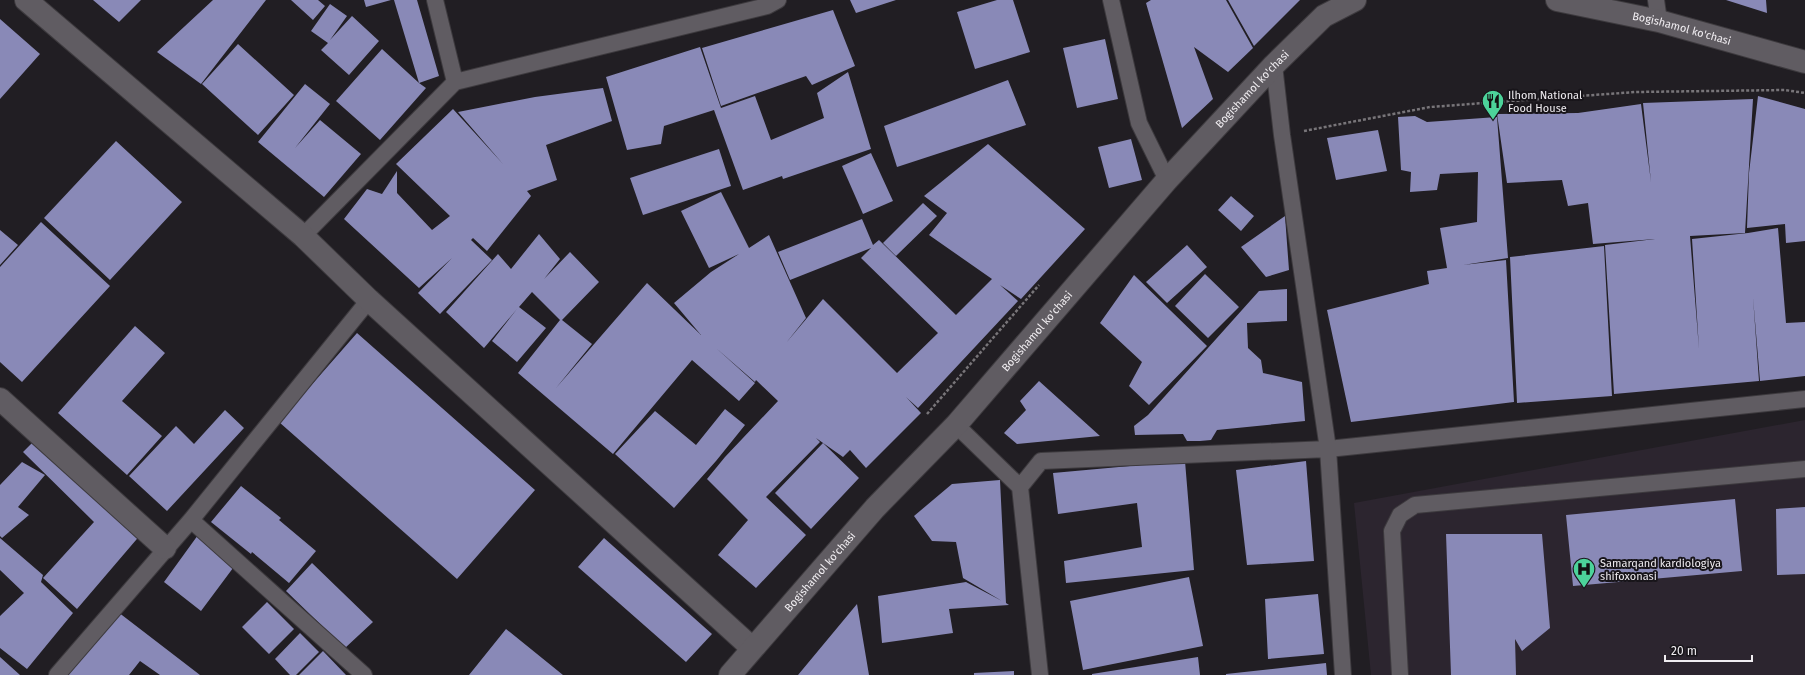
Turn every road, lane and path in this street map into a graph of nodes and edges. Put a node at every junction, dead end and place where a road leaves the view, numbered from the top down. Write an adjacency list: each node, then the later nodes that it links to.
1 (26, 0): 14 (street)
2 (435, 0): 10 (lane)
3 (778, 0): 10 (lane)
4 (1111, 0): 13 (lane)
5 (1354, 0): 9 (street, Bogishamol ko'chasi)
6 (1557, 0): 7 (street, Bogishamol ko'chasi)
7 (1658, 10): 8 (street, Bogishamol ko'chasi)
8 (1805, 62)
9 (1274, 65): 12 (lane); 13 (street, Bogishamol ko'chasi)
10 (455, 82): 14 (lane)
11 (1805, 94): 12 (path)
12 (1282, 135): 19 (lane)
13 (1167, 180): 18 (street, Bogishamol ko'chasi)
14 (303, 236): 15 (street)
15 (369, 300): 22 (lane); 24 (street)
16 (0, 399): 23 (street)
17 (1805, 400): 19 (lane)
18 (956, 425): 21 (lane); 24 (street, Bogishamol ko'chasi)
19 (1328, 449): 21 (lane); 29 (lane)
20 (1805, 470): 30 (lane)
21 (1020, 487): 28 (lane)
22 (191, 520): 23 (lane); 26 (lane)
23 (165, 548): 25 (lane)
24 (752, 648): 27 (street, Bogishamol ko'chasi)
25 (57, 675)
26 (364, 675)
27 (730, 675)
28 (1040, 675)
29 (1343, 675)
30 (1400, 675)

